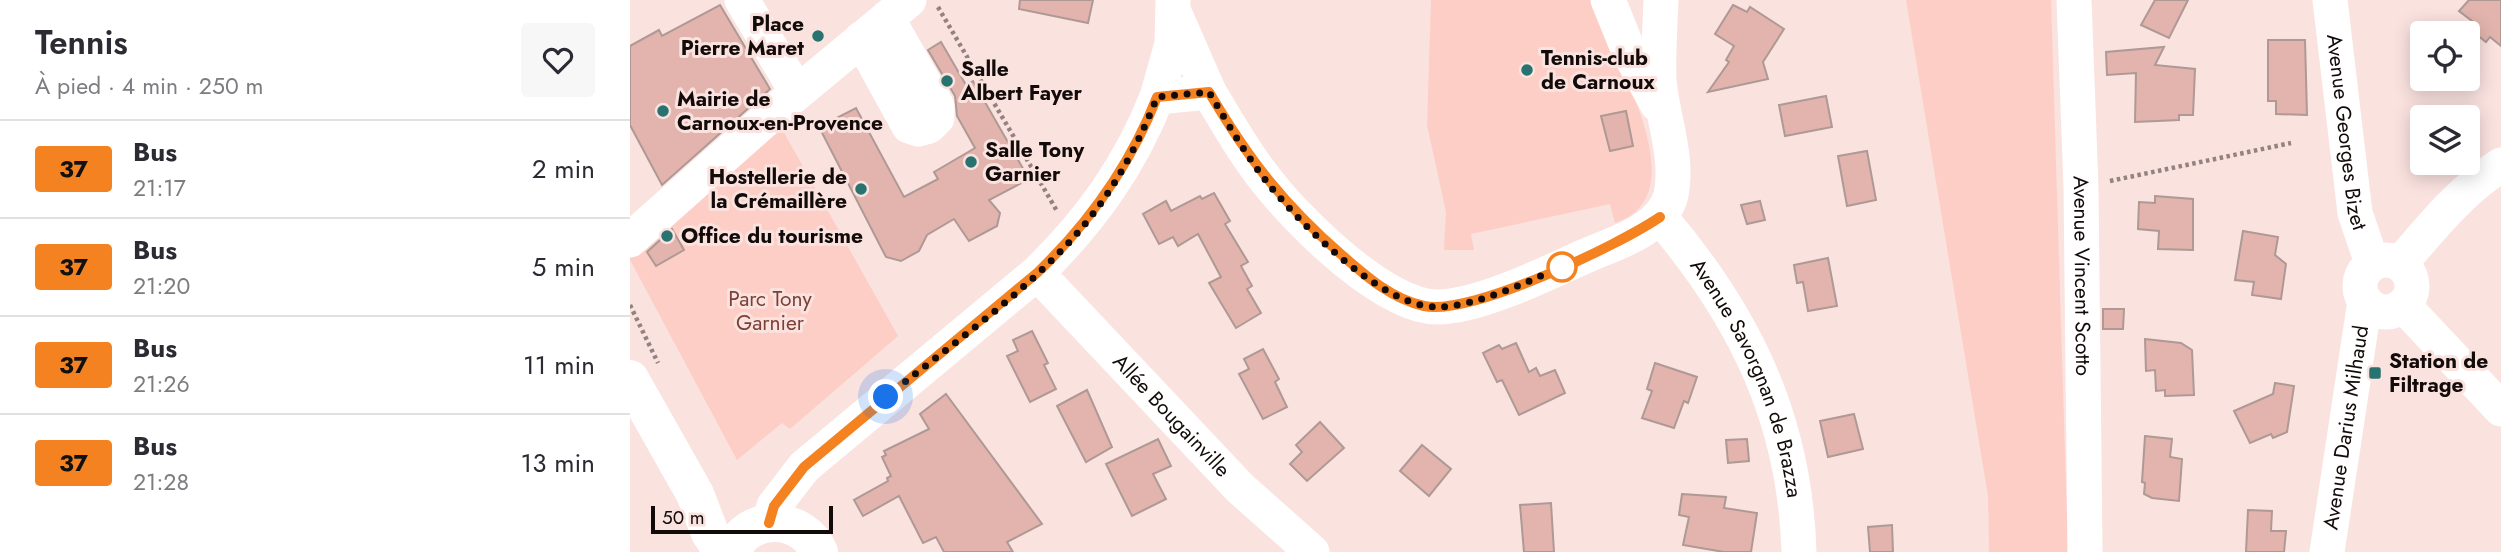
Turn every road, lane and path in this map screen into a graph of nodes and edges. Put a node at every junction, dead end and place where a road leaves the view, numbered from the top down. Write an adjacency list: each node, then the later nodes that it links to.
1 (742, 0): 9 (street)
2 (934, 0): 17 (path)
3 (1608, 0): 12 (street)
4 (1661, 0): 12 (street)
5 (2074, 0): 15 (street, Avenue Vincent Scotto)
6 (2330, 0): 19 (street, Avenue Georges Bizet)
7 (1173, 6): 10 (street); 11 (street)
8 (886, 19): 9 (street)
9 (797, 92): 18 (street)
10 (1209, 92): 11 (street); 16 (street)
11 (1157, 97): 17 (street)
12 (1665, 118): 16 (street)
13 (2291, 143): 15 (path)
14 (2501, 165): 19 (street)
15 (2081, 187): 28 (street, Avenue Vincent Scotto)
16 (1660, 217): 27 (street, Avenue Savorgnan de Brazza)
17 (1073, 238): 20 (street)
18 (630, 240)
19 (2386, 263): 21 (street); 22 (street)
20 (1037, 273): 25 (street); 26 (street, Allée Bougainville)
21 (2365, 301): 22 (street); 29 (street, Avenue Darius Milhaud)
22 (2403, 305): 24 (street)
23 (630, 379): 25 (main road)
24 (2501, 409)
25 (751, 540)
26 (1312, 552)
27 (1799, 552)
28 (2085, 552)
29 (2328, 552)

